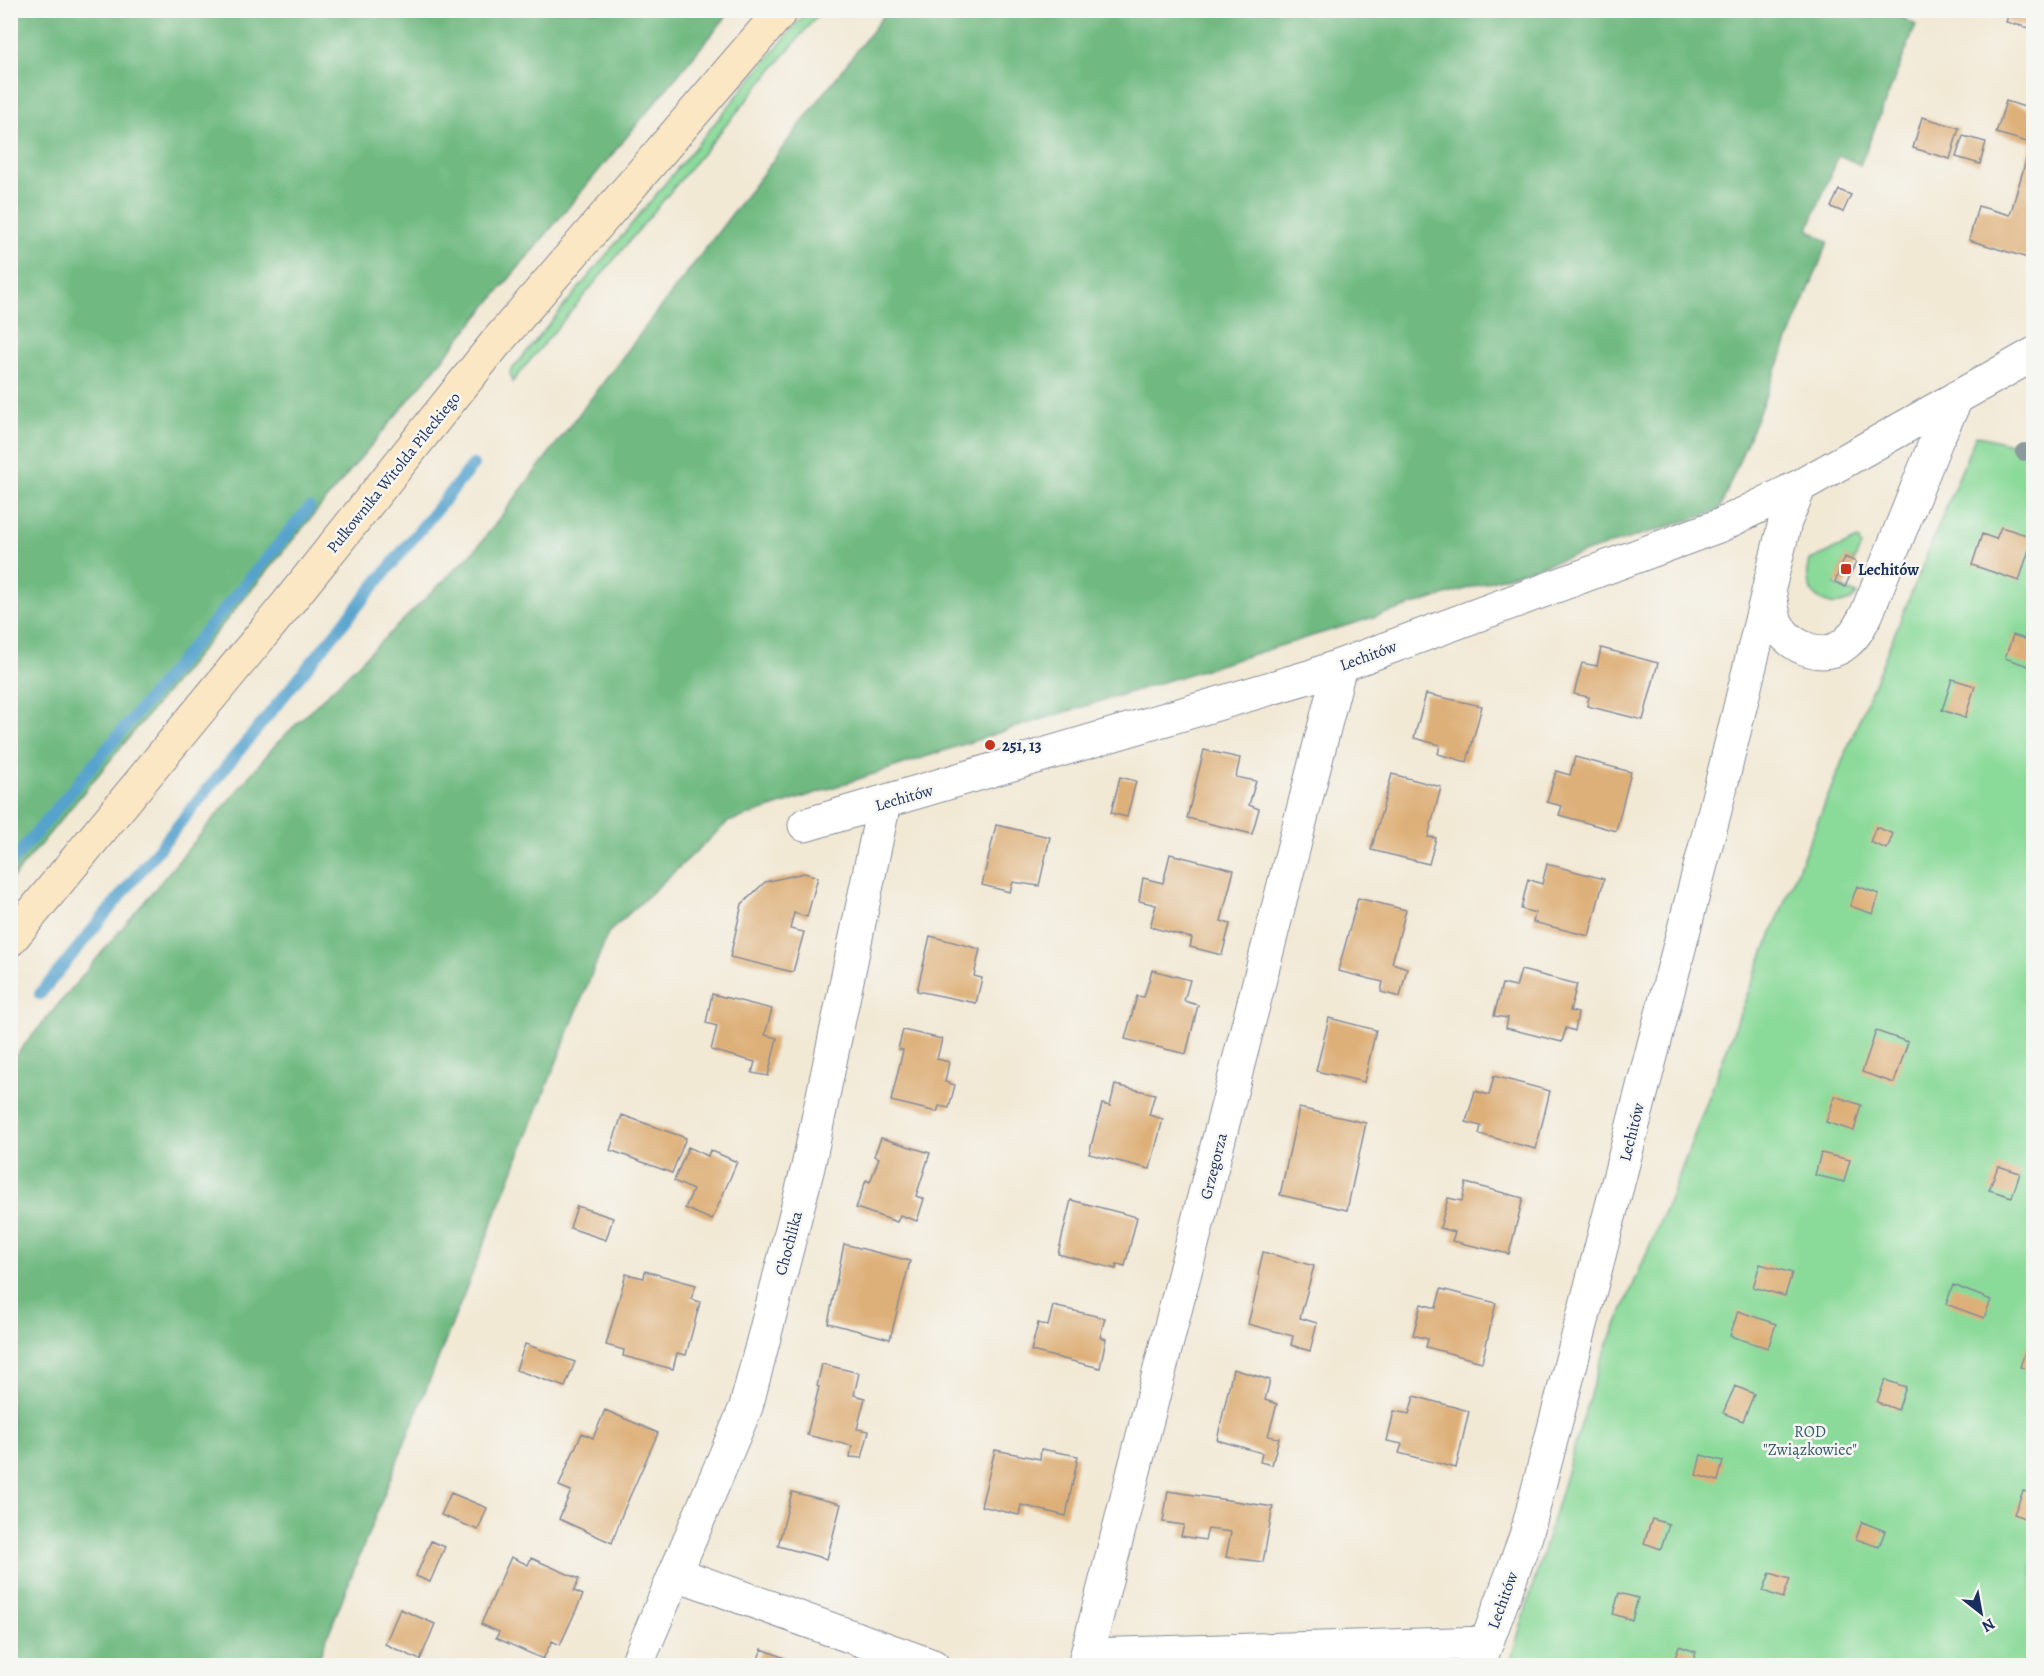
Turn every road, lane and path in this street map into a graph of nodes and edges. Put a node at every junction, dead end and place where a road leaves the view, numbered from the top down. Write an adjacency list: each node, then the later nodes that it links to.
1 (782, 10): 9 (street, Pułkownika Witolda Pileckiego)
2 (2034, 354): 3 (street, Lechitów)
3 (1957, 397): 4 (street, Lechitów); 5 (street)
4 (1800, 486): 5 (street, Lechitów); 6 (street, Lechitów)
5 (1770, 594): 11 (street, Lechitów)
6 (1340, 666): 7 (street, Lechitów); 12 (street, Grzegorza)
7 (884, 803): 8 (street, Lechitów); 10 (street, Chochlika)
8 (805, 825)
9 (10, 940)
10 (677, 1574): 13 (street, Chochlika); 14 (street)
11 (1482, 1654): 12 (street)
12 (1086, 1660)
13 (636, 1665)
14 (933, 1665)

